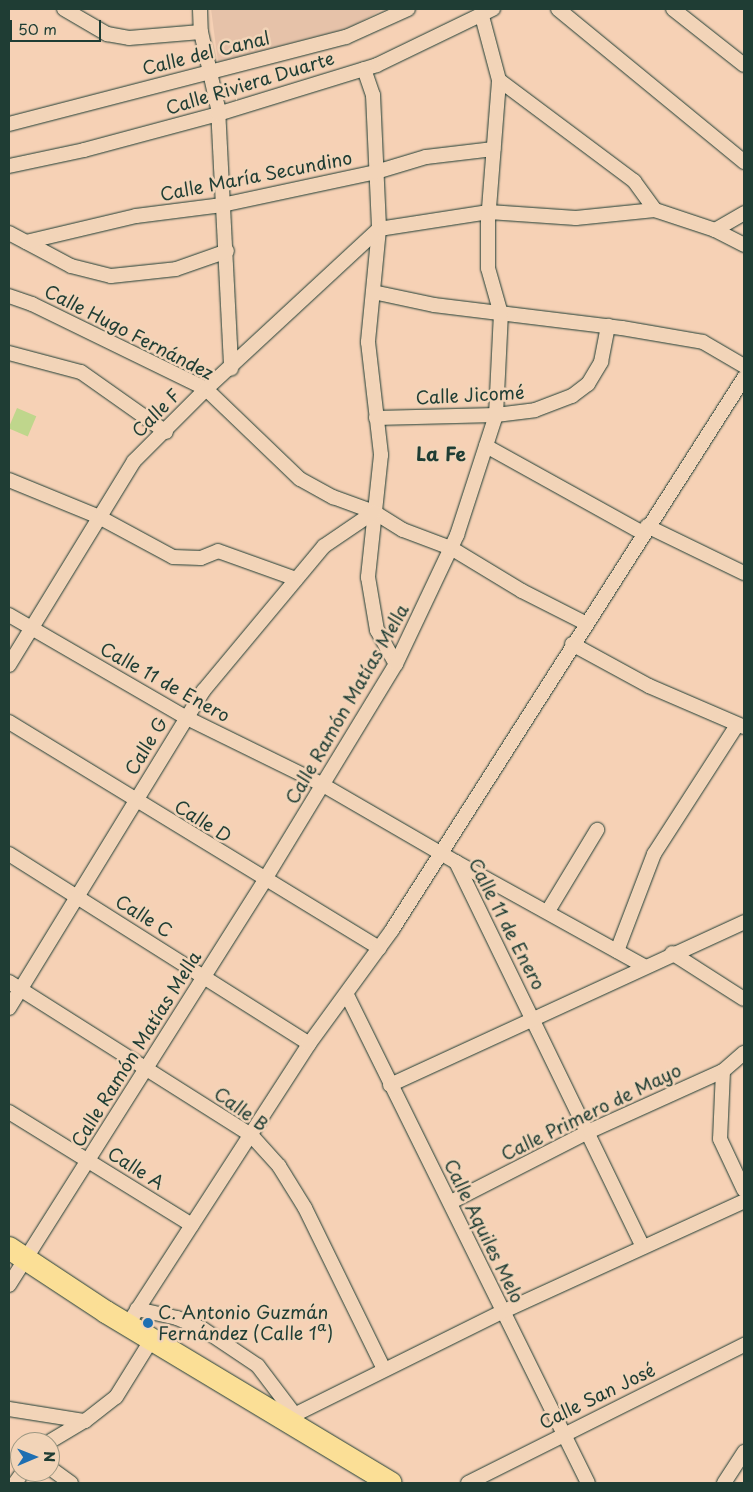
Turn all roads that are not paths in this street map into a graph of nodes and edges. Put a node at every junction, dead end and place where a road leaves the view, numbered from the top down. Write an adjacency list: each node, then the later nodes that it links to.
1 (64, 9): 7 (street)
2 (200, 9): 7 (street)
3 (408, 9): 10 (street, Calle del Canal)
4 (558, 9): 15 (street)
5 (673, 9): 8 (street)
6 (488, 12): 9 (street, Calle Riviera Duarte); 11 (street, Calle Ramón Matías Mella)
7 (201, 32): 10 (street)
8 (744, 65)
9 (364, 69): 12 (street, Calle Riviera Duarte); 17 (street)
10 (210, 74): 12 (street); 13 (street, Calle del Canal)
11 (499, 80): 14 (street, Calle Ramón Matías Mella); 19 (street)
12 (218, 111): 16 (street, Calle Riviera Duarte); 18 (street)
13 (9, 124)
14 (494, 149): 17 (street, Calle María Secundino); 20 (street, Calle Ramón Matías Mella)
15 (744, 162)
16 (9, 166)
17 (376, 172): 18 (street, Calle María Secundino); 22 (street)
18 (222, 205): 25 (street, Calle María Secundino); 27 (street)
19 (655, 210): 20 (street); 23 (street)
20 (489, 212): 22 (street); 30 (street, Calle Ramón Matías Mella)
21 (744, 214): 23 (street)
22 (380, 229): 28 (street); 34 (street, Calle F)
23 (715, 230): 26 (street)
24 (9, 233): 25 (street)
25 (26, 242): 27 (street)
26 (744, 245)
27 (226, 252): 34 (street)
28 (373, 292): 30 (street); 38 (street)
29 (9, 296): 36 (street, Calle Hugo Fernández)
30 (501, 314): 31 (street); 37 (street, Calle Ramón Matías Mella)
31 (608, 326): 33 (street); 37 (street, Calle Jicomé)
32 (9, 353): 39 (street)
33 (744, 366)
34 (231, 369): 36 (street, Calle F)
35 (744, 378): 44 (street)
36 (206, 389): 39 (street, Calle F); 42 (street, Calle Hugo Fernández)
37 (496, 415): 38 (street, Calle Jicomé); 40 (street, Calle Ramón Matías Mella)
38 (376, 418): 42 (street)
39 (166, 432): 43 (street, Calle F)
40 (486, 446): 44 (street); 45 (street, Calle Ramón Matías Mella)
41 (9, 480): 43 (street)
42 (374, 512): 45 (street, Calle Hugo Fernández); 47 (street, Calle G); 52 (street)
43 (99, 517): 47 (street); 50 (street, Calle F)
44 (645, 529): 46 (street); 49 (street)
45 (451, 548): 49 (street, Calle Hugo Fernández); 52 (street, Calle Ramón Matías Mella)
46 (744, 573)
47 (296, 579): 54 (street, Calle G)
48 (9, 615): 50 (street, Calle 11 de Enero)
49 (585, 623): 51 (street)
50 (31, 628): 53 (street, Calle F); 54 (street, Calle 11 de Enero)
51 (572, 644): 56 (street); 60 (street)
52 (396, 664): 57 (street, Calle Ramón Matías Mella)
53 (9, 665)
54 (185, 717): 57 (street, Calle 11 de Enero); 58 (street, Calle G)
55 (9, 722): 58 (street, Calle D)
56 (740, 727): 68 (street)
57 (323, 785): 60 (street, Calle 11 de Enero); 63 (street, Calle Ramón Matías Mella)
58 (135, 801): 63 (street, Calle D); 64 (street, Calle G)
59 (597, 830): 65 (street)
60 (440, 853): 62 (street, Calle 11 de Enero); 67 (street)
61 (9, 854): 64 (street, Calle C)
62 (456, 862): 65 (street); 76 (street, Calle 11 de Enero)
63 (264, 881): 67 (street, Calle D); 71 (street, Calle Ramón Matías Mella)
64 (76, 897): 71 (street, Calle C); 72 (street, Calle G)
65 (548, 911): 68 (street)
66 (744, 922): 69 (street)
67 (379, 948): 73 (street)
68 (617, 951): 70 (street)
69 (672, 953): 70 (street); 74 (street)
70 (644, 966): 76 (street)
71 (203, 975): 77 (street, Calle C); 79 (street, Calle Ramón Matías Mella)
72 (14, 986): 75 (street, Calle G); 79 (street, Calle B)
73 (347, 995): 77 (street); 81 (street, Calle Aquiles Melo)
74 (744, 999)
75 (9, 1008)
76 (534, 1018): 81 (street); 83 (street, Calle 11 de Enero)
77 (310, 1044): 84 (street)
78 (744, 1054): 80 (street, Calle Primero de Mayo)
79 (146, 1068): 84 (street, Calle B); 85 (street, Calle Ramón Matías Mella)
80 (723, 1070): 83 (street, Calle Primero de Mayo); 86 (street)
81 (390, 1085): 88 (street, Calle Aquiles Melo)
82 (9, 1112): 85 (street, Calle A)
83 (590, 1130): 88 (street, Calle Primero de Mayo); 90 (street, Calle 11 de Enero)
84 (251, 1135): 89 (street); 97 (street, Calle B)
85 (88, 1161): 89 (street, Calle A); 91 (street, Calle Ramón Matías Mella)
86 (744, 1190)
87 (744, 1201): 90 (street)
88 (451, 1202): 93 (street, Calle Aquiles Melo)
89 (192, 1225): 94 (street)
90 (644, 1247): 93 (street)
91 (17, 1253): 92 (street, Calle Ramón Matías Mella); 94 (main road)
92 (9, 1285)
93 (502, 1312): 97 (street); 101 (street, Calle Aquiles Melo)
94 (133, 1317): 95 (main road); 99 (street)
95 (152, 1339): 99 (main road); 100 (street)
96 (744, 1345): 101 (street, Calle San José)
97 (384, 1369): 99 (street)
98 (9, 1409): 100 (street)
99 (289, 1417): 106 (main road)
100 (85, 1421): 102 (street)
101 (563, 1433): 107 (street, Calle San José); 108 (street, Calle Aquiles Melo)
102 (60, 1436)
103 (744, 1452): 109 (street)
104 (60, 1475): 105 (street)
105 (71, 1483)
106 (391, 1483)
107 (468, 1483)
108 (588, 1483)
109 (724, 1483)

